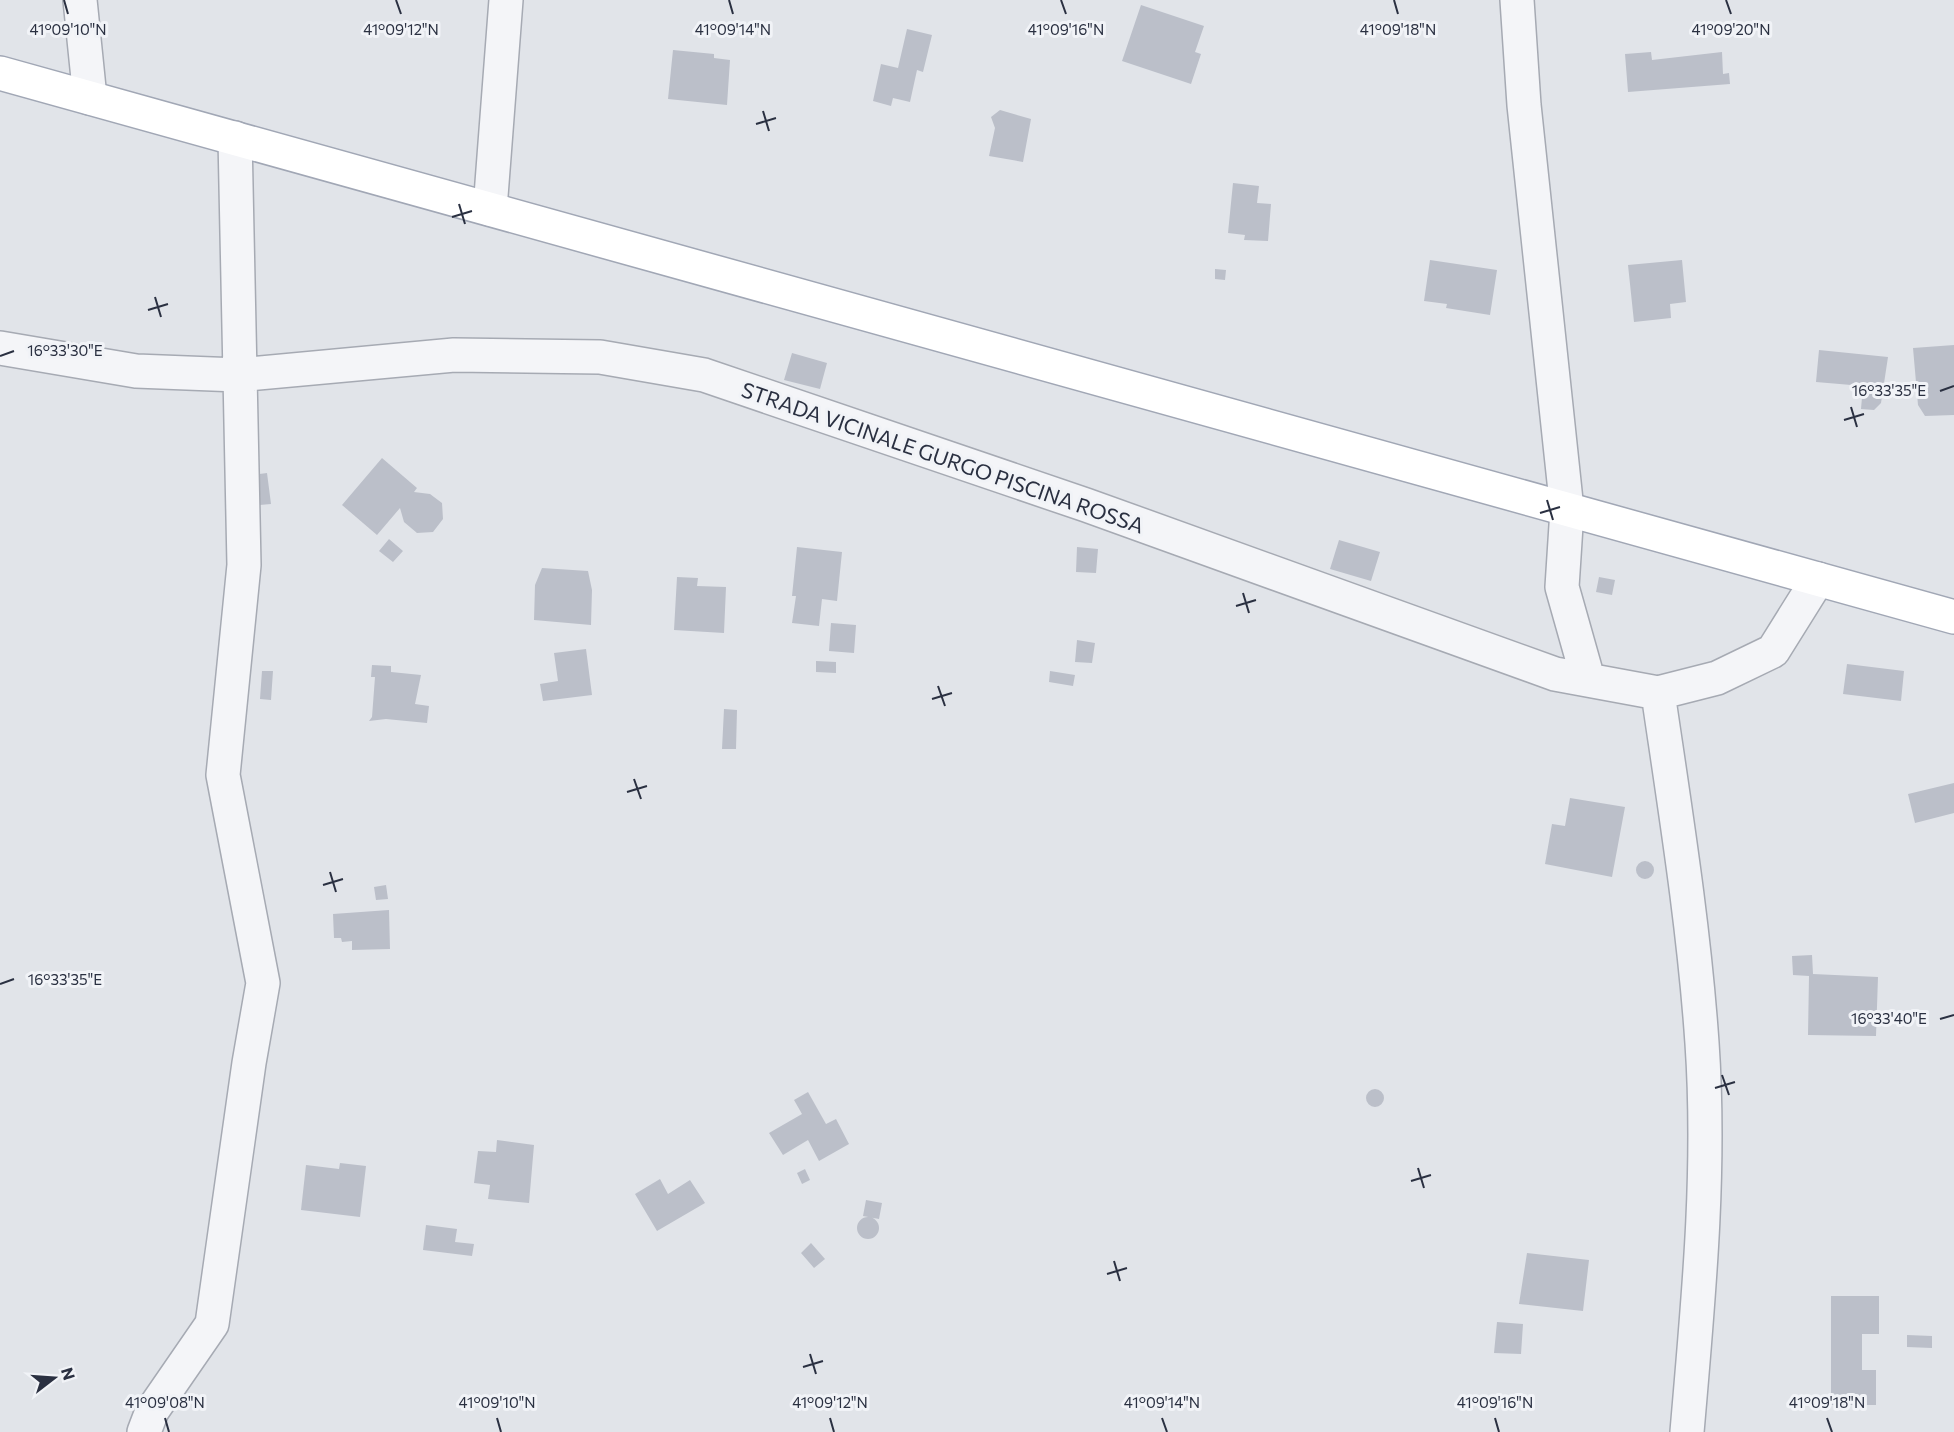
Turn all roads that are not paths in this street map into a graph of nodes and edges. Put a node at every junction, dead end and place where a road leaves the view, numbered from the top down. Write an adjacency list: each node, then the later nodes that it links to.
1 (80, 0): 5 (street)
2 (506, 0): 7 (street)
3 (1517, 0): 10 (street)
4 (0, 73): 5 (main road)
5 (90, 98): 6 (main road)
6 (235, 138): 7 (main road); 9 (street)
7 (490, 209): 10 (main road)
8 (0, 348): 9 (street, STRADA VICINALE GURGO PISCINA ROSSA)
9 (238, 375): 13 (street, STRADA VICINALE GURGO PISCINA ROSSA); 15 (street)
10 (1567, 510): 11 (main road); 13 (street)
11 (1818, 579): 12 (main road); 14 (street, STRADA VICINALE GURGO PISCINA ROSSA)
12 (1954, 617)
13 (1588, 679): 14 (street, STRADA VICINALE GURGO PISCINA ROSSA)
14 (1658, 693): 16 (street)
15 (144, 1432)
16 (1687, 1432)

